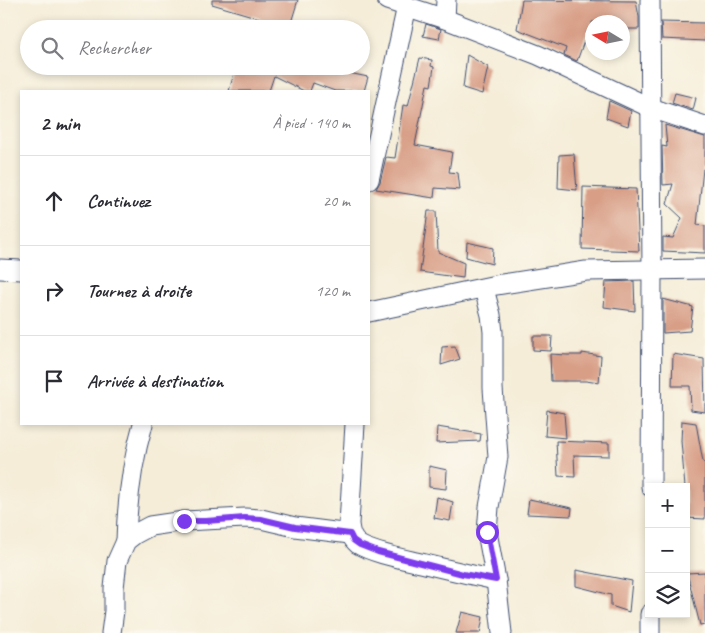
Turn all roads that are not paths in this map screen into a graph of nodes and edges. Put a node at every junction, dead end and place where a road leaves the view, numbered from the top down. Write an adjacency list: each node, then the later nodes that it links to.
1 (387, 0): 3 (street)
2 (650, 0): 5 (street)
3 (407, 6): 4 (street); 7 (street)
4 (445, 9): 5 (street)
5 (652, 108): 6 (street); 11 (street)
6 (705, 126)
7 (370, 175)
8 (0, 269): 10 (street)
9 (705, 269): 11 (street)
10 (20, 270)
11 (652, 271): 12 (street); 16 (street)
12 (484, 289): 13 (street); 19 (street)
13 (370, 312)
14 (143, 425): 18 (street)
15 (355, 425): 17 (street)
16 (651, 483)
17 (350, 534): 18 (street); 19 (street)
18 (126, 541): 21 (street)
19 (496, 580): 22 (street)
20 (650, 618): 23 (street)
21 (111, 633)
22 (502, 633)
23 (650, 633)

